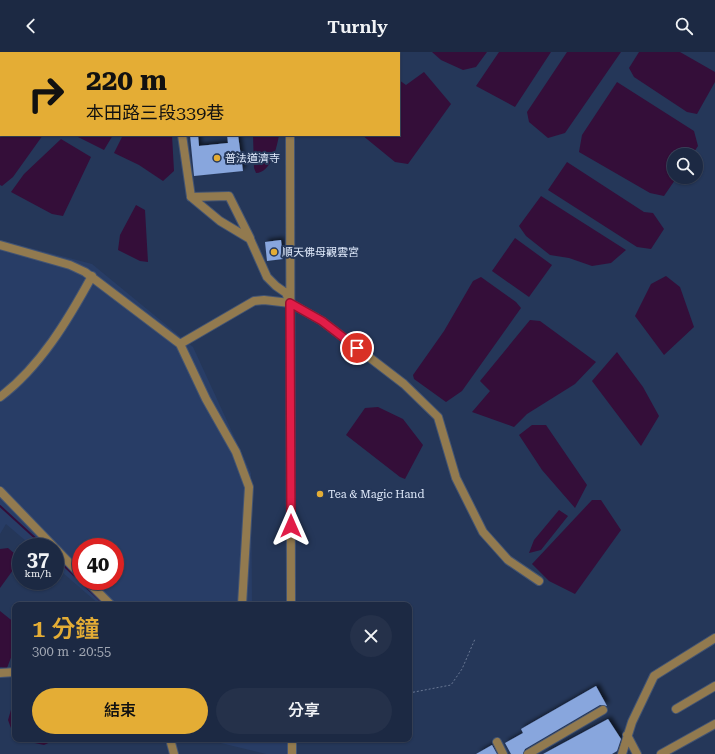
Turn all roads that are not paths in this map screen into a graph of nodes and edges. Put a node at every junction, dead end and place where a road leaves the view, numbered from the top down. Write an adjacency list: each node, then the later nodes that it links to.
1 (182, 136): 3 (street)
2 (290, 136): 7 (street)
3 (191, 197): 4 (street); 4 (street)
4 (250, 239): 7 (street)
5 (0, 245): 6 (street)
6 (92, 276): 8 (street); 9 (street)
7 (290, 303): 8 (street); 14 (street); 18 (street)
8 (180, 344): 17 (street)
9 (0, 397)
10 (0, 491): 11 (street)
11 (46, 538)
12 (64, 557): 13 (street)
13 (72, 565)
14 (539, 581)
15 (96, 590): 16 (street)
16 (108, 602)
17 (242, 602)
18 (291, 602)
19 (715, 638): 26 (street)
20 (12, 672): 21 (street)
21 (0, 673)
22 (715, 686): 23 (street)
23 (676, 709)
24 (603, 710): 34 (street)
25 (715, 724): 36 (street)
26 (627, 736): 30 (street); 35 (street)
27 (171, 742): 31 (street)
28 (292, 742): 32 (street)
29 (497, 742): 33 (street)
30 (621, 753)
31 (174, 754)
32 (292, 754)
33 (504, 754)
34 (528, 754)
35 (637, 754)
36 (661, 754)

